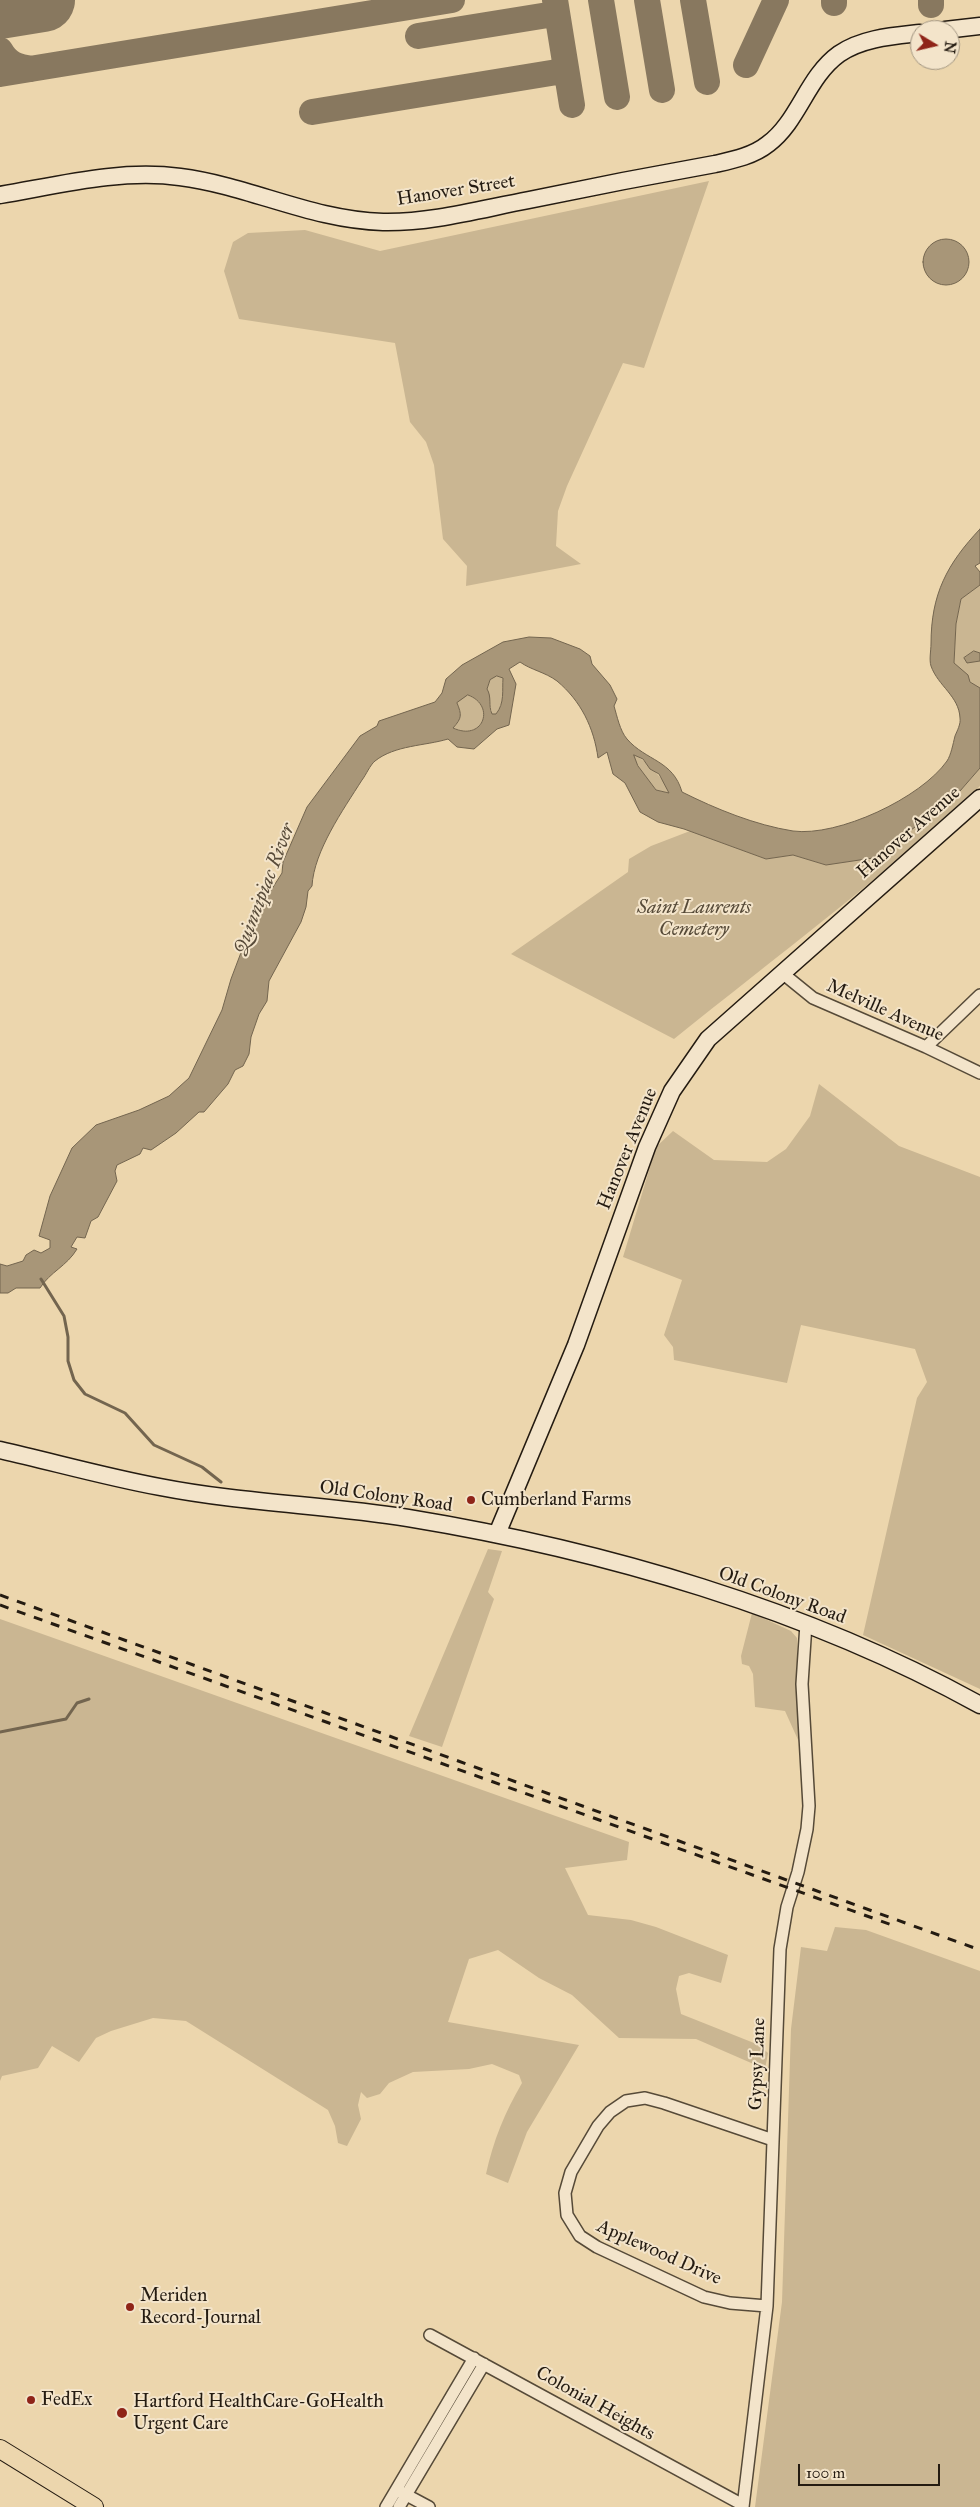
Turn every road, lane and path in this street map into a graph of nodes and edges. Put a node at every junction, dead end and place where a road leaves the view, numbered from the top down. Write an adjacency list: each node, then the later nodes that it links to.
1 (980, 26): 2 (main road)
2 (960, 28)
3 (910, 35): 4 (main road, Hanover Street)
4 (0, 195)
5 (980, 798): 6 (main road, Hanover Avenue)
6 (781, 972): 8 (street, Melville Avenue); 11 (main road, Hanover Avenue)
7 (980, 995): 8 (street)
8 (926, 1047): 9 (street, Melville Avenue)
9 (980, 1074)
10 (0, 1450): 11 (main road, Old Colony Road)
11 (497, 1534): 12 (main road, Old Colony Road)
12 (806, 1624): 13 (main road, Old Colony Road); 14 (street, Gypsy Lane)
13 (980, 1706)
14 (773, 2140): 15 (street, Gypsy Lane); 15 (street, Applewood Drive)
15 (767, 2306): 20 (street, Gypsy Lane)
16 (430, 2335): 17 (street, Colonial Heights)
17 (479, 2361): 19 (street); 20 (street, Colonial Heights)
18 (0, 2449): 21 (main road)
19 (401, 2492): 22 (street); 23 (street); 24 (street)
20 (743, 2506)
21 (94, 2507)
22 (386, 2507)
23 (399, 2507)
24 (428, 2507)

